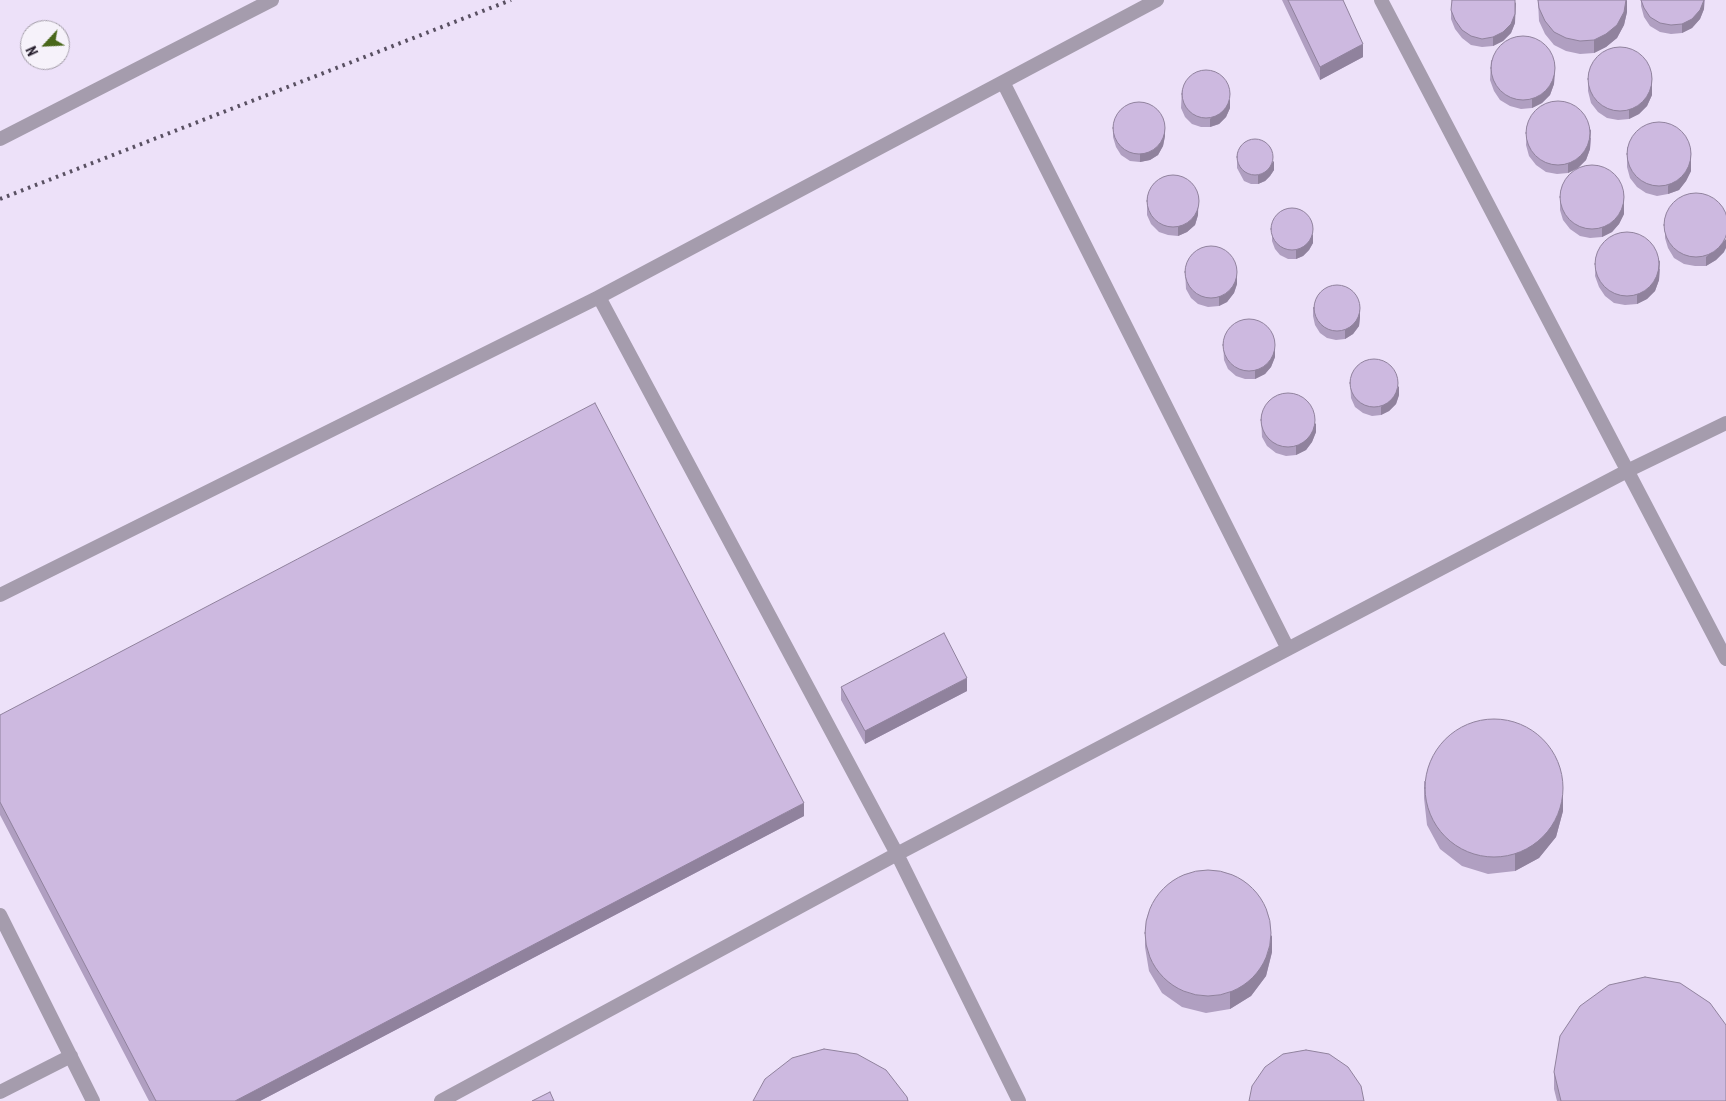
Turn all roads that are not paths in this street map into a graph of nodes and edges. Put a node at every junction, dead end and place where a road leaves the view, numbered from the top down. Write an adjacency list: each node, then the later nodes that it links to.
1 (272, 0): 5 (lane)
2 (1157, 0): 4 (lane)
3 (1381, 0): 8 (lane)
4 (1003, 82): 6 (lane); 10 (lane)
5 (0, 139)
6 (599, 297): 9 (lane); 12 (lane)
7 (1726, 423): 8 (lane)
8 (1627, 471): 10 (lane); 11 (lane)
9 (0, 595)
10 (1288, 649): 12 (lane)
11 (1726, 659)
12 (897, 854): 17 (lane); 18 (lane)
13 (0, 915): 14 (lane)
14 (71, 1056): 15 (lane); 16 (lane)
15 (0, 1092)
16 (93, 1101)
17 (441, 1101)
18 (1019, 1101)

